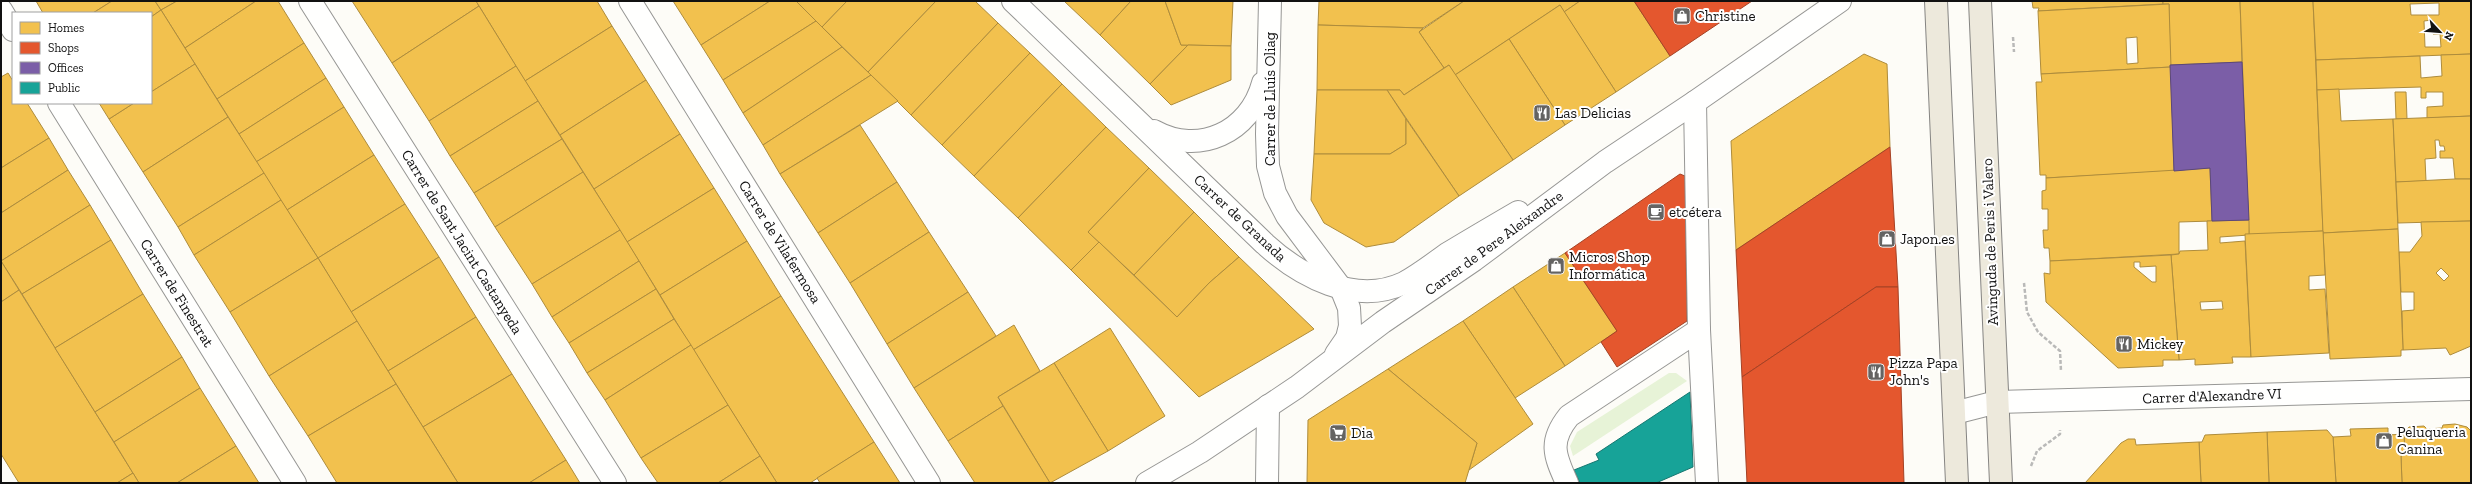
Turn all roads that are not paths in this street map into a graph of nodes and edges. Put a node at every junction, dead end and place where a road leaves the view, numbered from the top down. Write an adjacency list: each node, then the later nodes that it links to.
1 (310, 1): 23 (street, Carrer de Sant Jacint Castanyeda)
2 (630, 1): 24 (street, Carrer de Vilafermosa)
3 (1013, 1): 13 (street, Carrer de Granada)
4 (1270, 1): 10 (street, Carrer de Lluís Oliag)
5 (1840, 1): 11 (street, Carrer de Pere Aleixandre)
6 (1936, 1): 21 (main road)
7 (1980, 1): 19 (main road, Avinguda de Peris i Valero)
8 (1, 10): 9 (street)
9 (12, 28)
10 (1268, 66): 13 (street, Carrer de Granada); 15 (street, Carrer de Lluís Oliag)
11 (1695, 102): 14 (street, Carrer de Pere Aleixandre); 16 (street)
12 (59, 104): 22 (street, Carrer de Finestrat)
13 (1142, 125): 15 (street, Carrer de Granada)
14 (1605, 162): 15 (street, Carrer de Granada); 17 (street, Carrer de Pere Aleixandre)
15 (1341, 288): 17 (street, Carrer de Lluís Oliag)
16 (1699, 330): 27 (street); 28 (street)
17 (1332, 360): 20 (street, Carrer de Pere Aleixandre)
18 (2471, 389): 19 (street, Carrer d'Alexandre VI)
19 (1997, 402): 21 (street, Carrer d'Alexandre VI); 30 (main road, Avinguda de Peris i Valero)
20 (1268, 406): 25 (street, Carrer de Pere Aleixandre); 26 (street)
21 (1954, 413): 29 (main road)
22 (295, 483)
23 (615, 483)
24 (929, 483)
25 (1147, 483)
26 (1267, 483)
27 (1567, 483)
28 (1707, 483)
29 (1957, 483)
30 (2001, 483)

